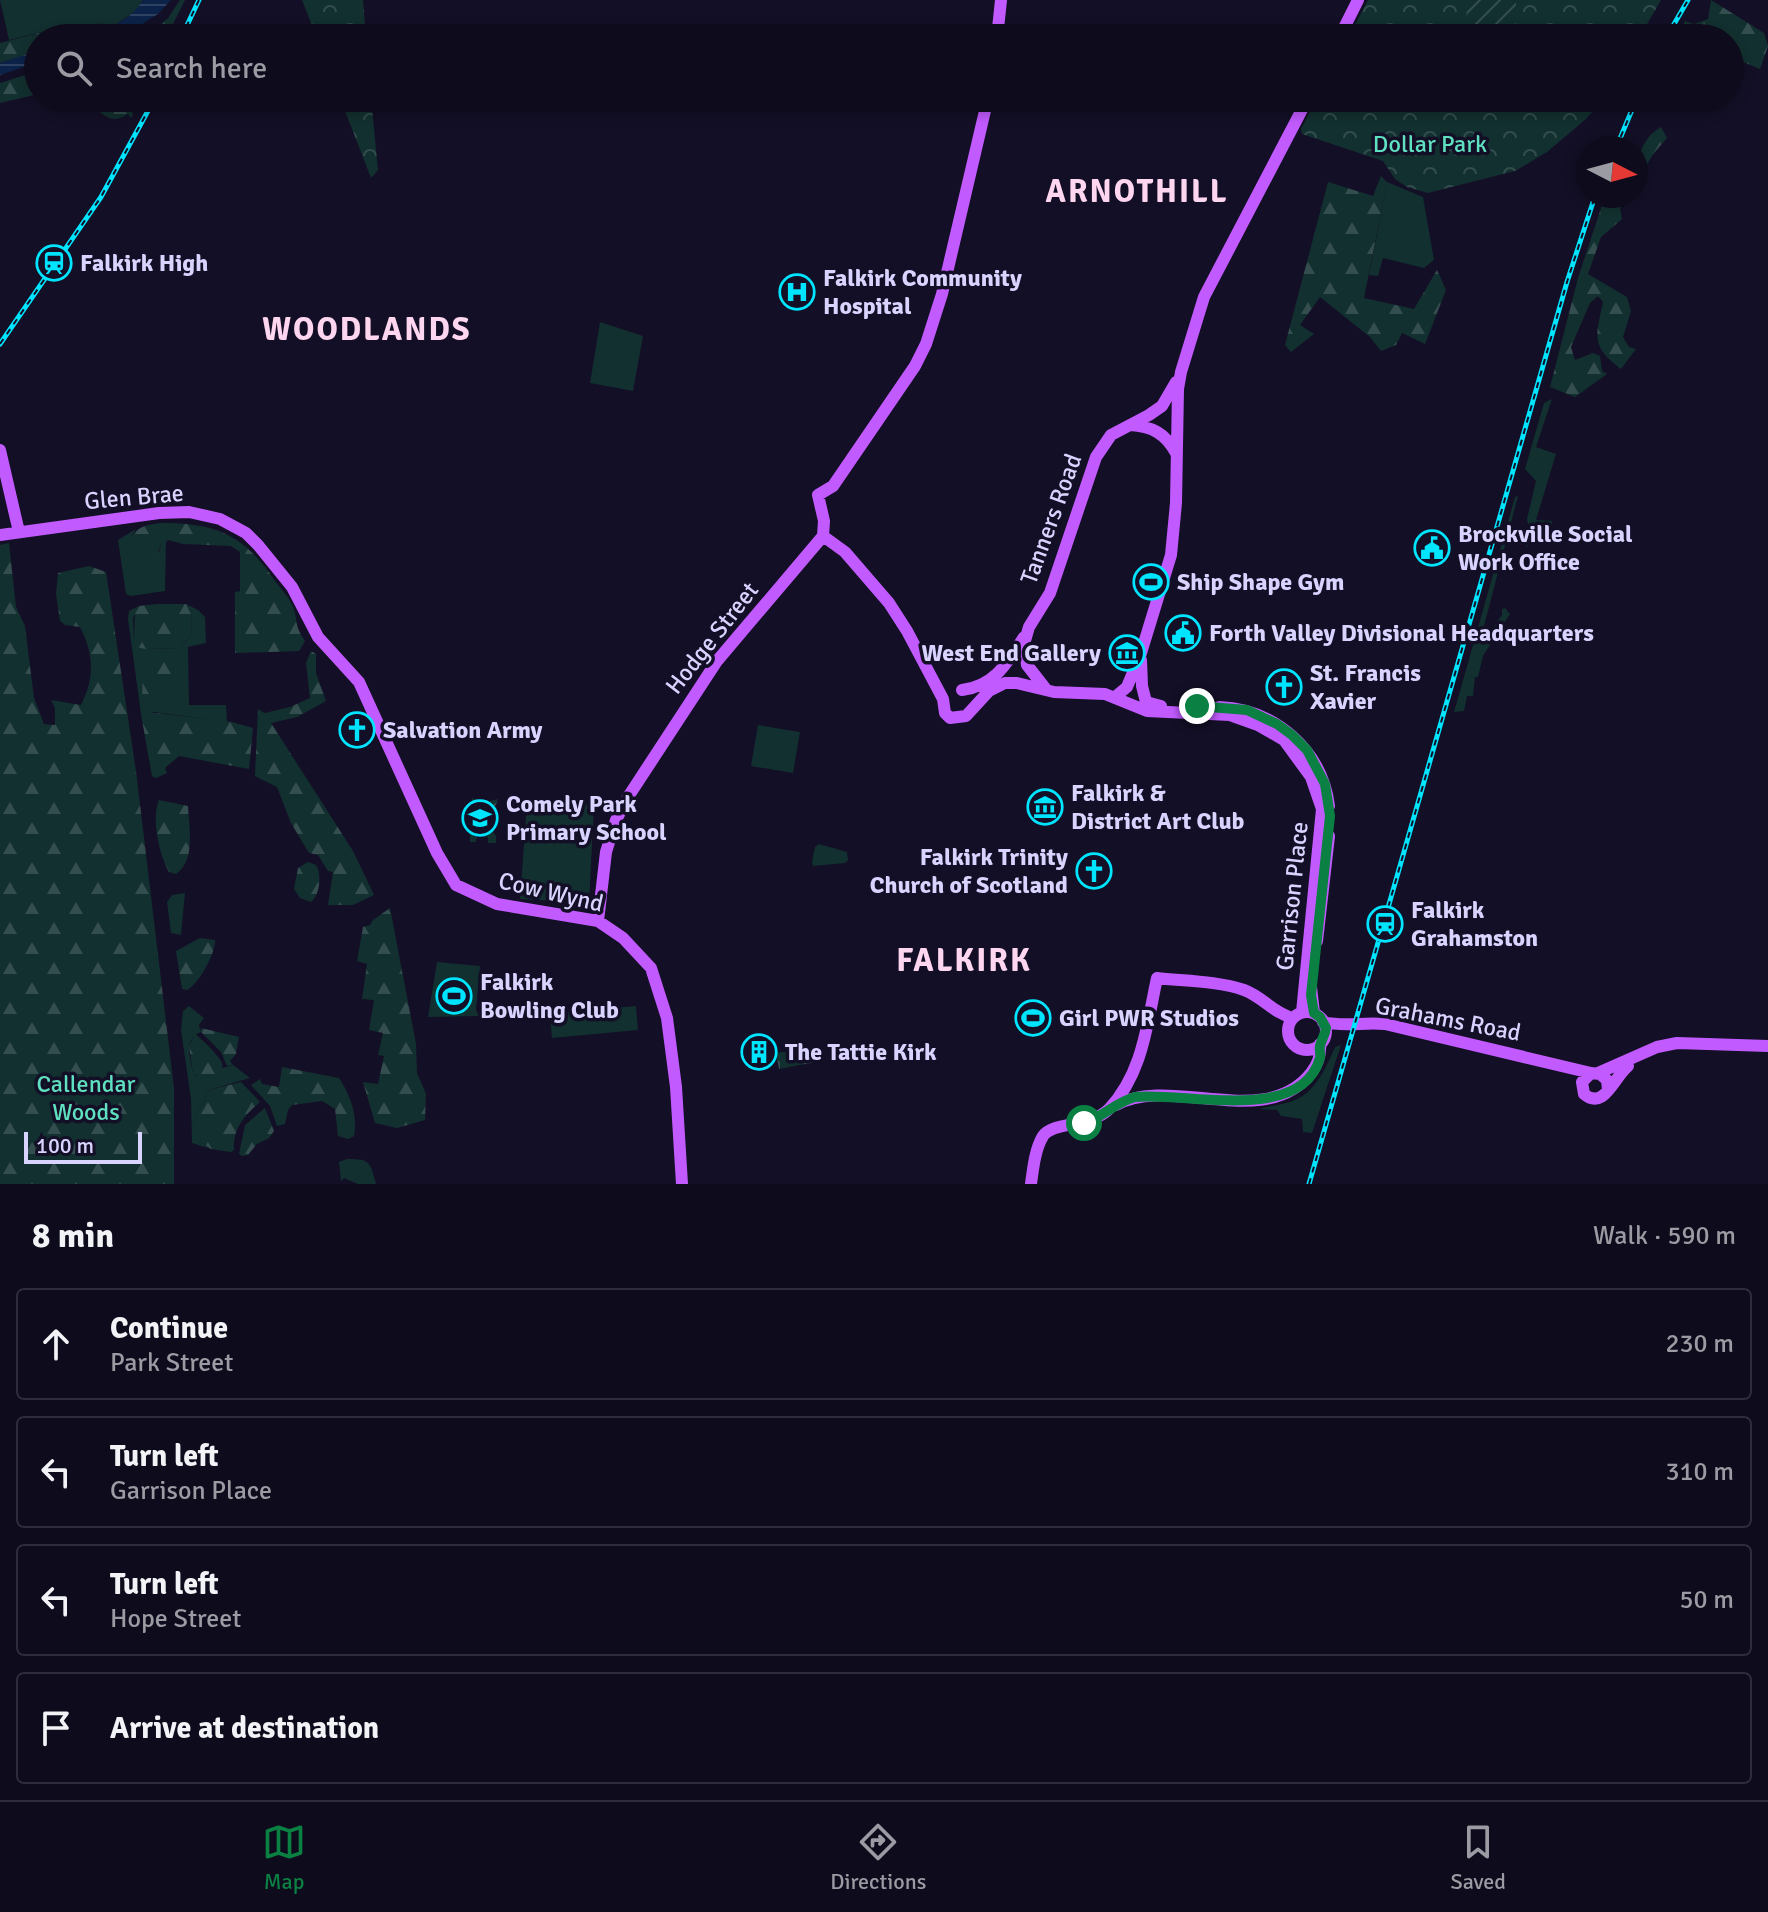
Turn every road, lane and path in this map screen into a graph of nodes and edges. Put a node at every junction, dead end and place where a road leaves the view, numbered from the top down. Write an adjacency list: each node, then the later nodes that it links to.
1 (1001, 0): 3 (main road)
2 (1358, 0): 4 (main road)
3 (998, 24)
4 (1346, 24)
5 (985, 112): 13 (main road)
6 (1301, 112): 7 (main road)
7 (1181, 372): 8 (main road, Tanners Road); 10 (main road)
8 (1128, 425): 10 (main road); 14 (main road, Tanners Road)
9 (0, 450): 11 (main road)
10 (1176, 453): 15 (main road)
11 (19, 532): 12 (main road, Glen Brae); 21 (main road, Glen Brae)
12 (0, 535)
13 (827, 538): 17 (main road); 22 (main road, Hodge Street)
14 (1029, 627): 16 (main road); 17 (main road, Tanners Road)
15 (1141, 653): 18 (main road); 19 (main road)
16 (1045, 689): 18 (main road); 20 (main road)
17 (952, 693): 20 (main road); 20 (main road)
18 (1115, 697): 19 (main road)
19 (1147, 707): 23 (main road, Garrison Place)
20 (971, 708)
21 (437, 853): 22 (main road, Cow Wynd)
22 (598, 921): 35 (main road, Cow Wynd)
23 (1308, 1016): 24 (main road, Grahams Road); 25 (main road); 25 (main road); 30 (main road, Grahams Road)
24 (1346, 1025): 25 (main road, Grahams Road); 28 (main road, Grahams Road)
25 (1322, 1042): 33 (main road)
26 (1768, 1046): 27 (main road)
27 (1644, 1054): 29 (main road); 32 (main road)
28 (1546, 1063): 29 (main road, Grahams Road); 31 (main road, Grahams Road)
29 (1595, 1073): 31 (main road); 32 (main road)
30 (1131, 1080): 33 (main road); 34 (main road)
31 (1582, 1090): 32 (main road)
32 (1608, 1090)
33 (1145, 1096): 34 (main road)
34 (1109, 1109): 36 (main road)
35 (682, 1180)
36 (1031, 1184)

